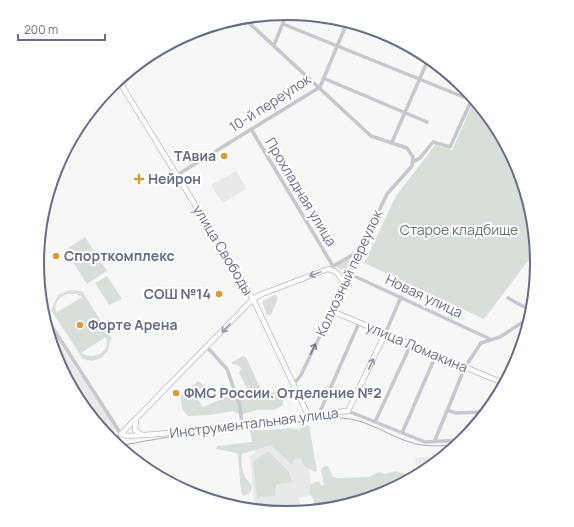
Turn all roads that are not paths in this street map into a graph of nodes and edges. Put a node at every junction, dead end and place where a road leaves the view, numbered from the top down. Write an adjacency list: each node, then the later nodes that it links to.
1 (284, 20): 3 (street)
2 (251, 22): 5 (street)
3 (283, 24): 5 (street); 6 (street)
4 (345, 27): 6 (street, 10-й переулок)
5 (274, 45): 11 (street)
6 (338, 45): 8 (street, 10-й переулок); 9 (street)
7 (426, 64): 9 (street)
8 (323, 78): 11 (street, 10-й переулок); 14 (street)
9 (420, 79): 12 (street); 14 (street)
10 (121, 85): 19 (main road, улица Свободы)
11 (320, 87): 16 (street, 10-й переулок); 17 (street)
12 (463, 96)
13 (470, 103): 18 (street)
14 (405, 113): 15 (street); 17 (street)
15 (427, 122)
16 (251, 129): 19 (street, 10-й переулок); 21 (street, Прохладная улица)
17 (392, 142): 18 (street)
18 (413, 162): 20 (street, Колхозный переулок)
19 (177, 175): 27 (main road, улица Свободы)
20 (359, 251): 21 (street); 23 (street, Колхозный переулок)
21 (333, 266): 22 (street)
22 (328, 269): 24 (main road); 27 (main road, one-way to 27)
23 (350, 274): 24 (street, Колхозный переулок); 25 (street, Новая улица)
24 (344, 285): 29 (main road, Колхозный переулок)
25 (401, 297): 33 (street); 34 (street, Новая улица)
26 (508, 298): 28 (street)
27 (253, 299): 36 (main road, one-way to 36); 40 (main road, улица Свободы)
28 (526, 309)
29 (332, 311): 31 (main road, улица Ломакина); 40 (street, Колхозный переулок, one-way to 29)
30 (523, 322): 34 (street)
31 (359, 323): 33 (main road, улица Ломакина); 44 (street)
32 (51, 324): 50 (street)
33 (385, 334): 35 (main road, улица Ломакина); 42 (main road, one-way to 33)
34 (490, 339): 38 (street)
35 (411, 344): 37 (main road, улица Ломакина); 47 (street)
36 (207, 347): 46 (main road); 48 (street)
37 (436, 355): 38 (main road, улица Ломакина); 49 (street)
38 (465, 367): 39 (main road, улица Ломакина); 41 (street)
39 (500, 382)
40 (294, 384): 45 (main road, улица Свободы)
41 (447, 410): 43 (street); 53 (street)
42 (348, 411): 44 (main road, Инструментальная улица); 47 (street, Инструментальная улица)
43 (480, 412)
44 (319, 414): 45 (main road, Инструментальная улица)
45 (308, 415): 48 (main road, Инструментальная улица)
46 (137, 418): 50 (main road); 51 (main road)
47 (375, 422): 49 (street, Инструментальная улица)
48 (242, 425): 51 (main road, Инструментальная улица)
49 (402, 433): 53 (street, Инструментальная улица)
50 (120, 434): 51 (main road, Инструментальная улица); 52 (street)
51 (144, 435)
52 (116, 438)
53 (434, 440): 54 (street, Инструментальная улица)
54 (454, 441)

